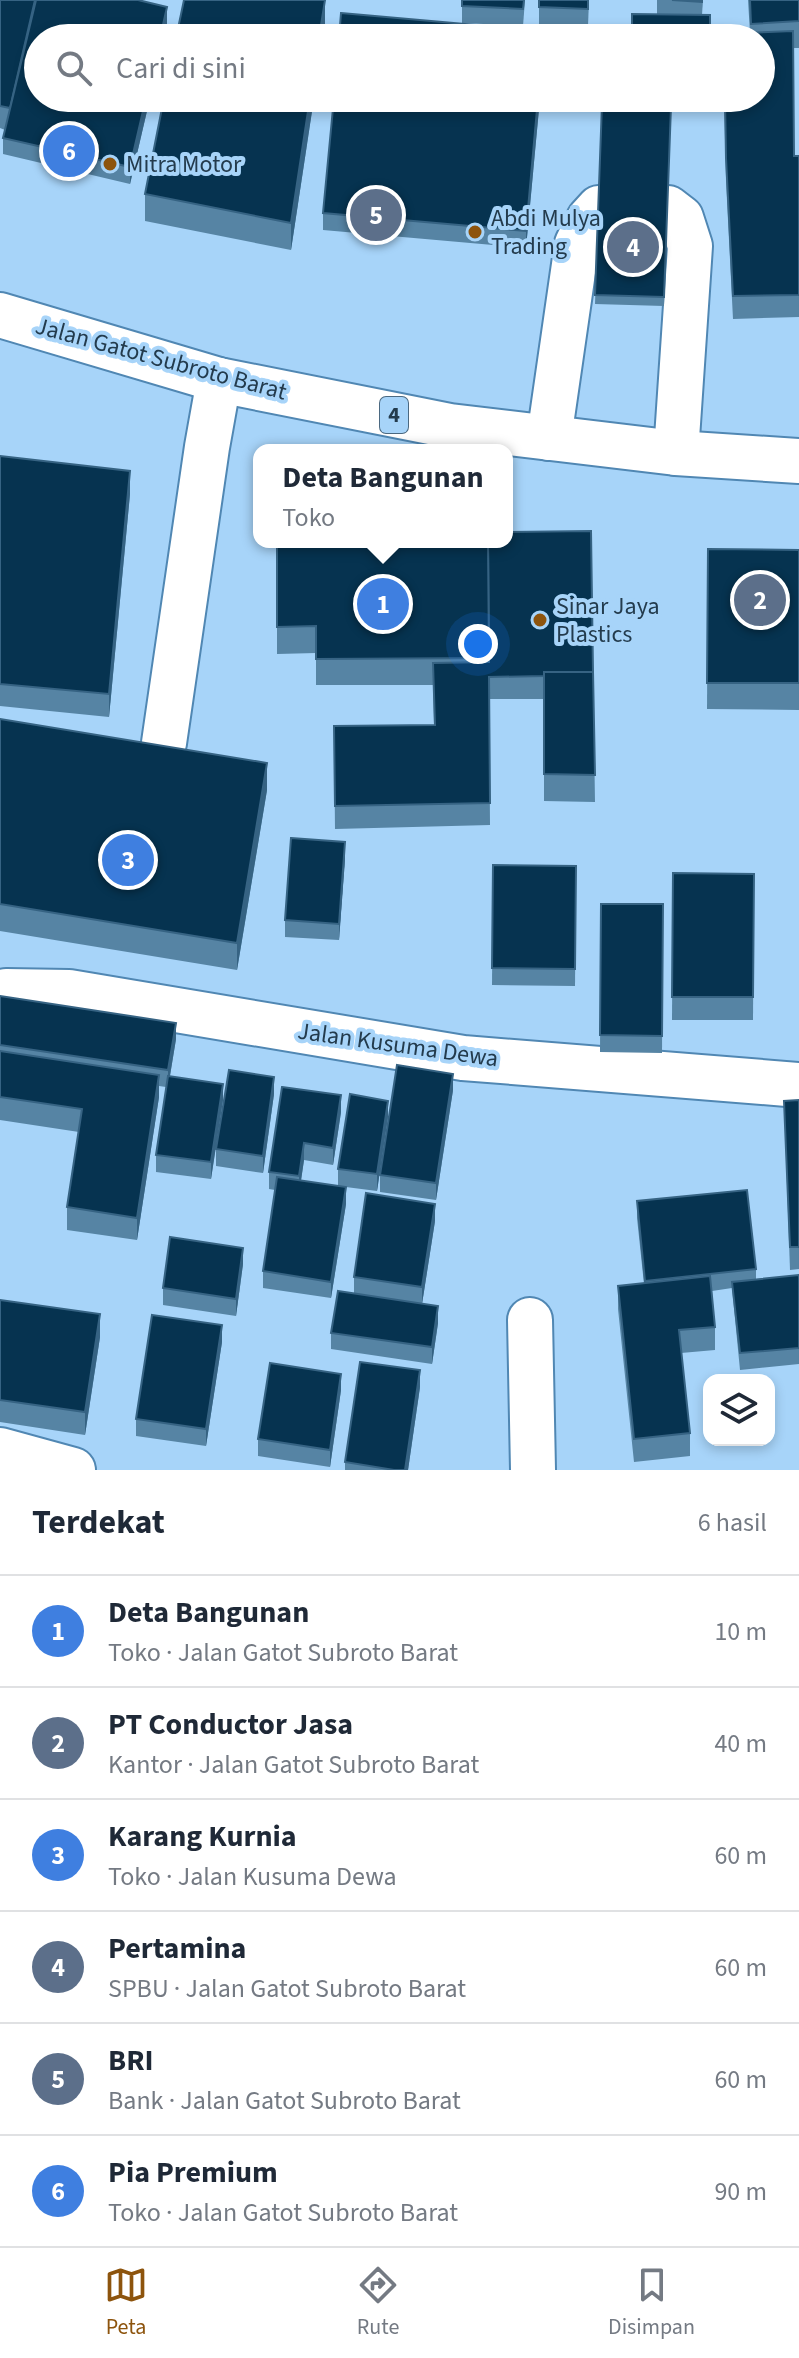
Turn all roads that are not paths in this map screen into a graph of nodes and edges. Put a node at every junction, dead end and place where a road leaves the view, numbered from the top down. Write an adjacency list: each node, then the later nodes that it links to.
1 (599, 208): 5 (main road)
2 (668, 208): 6 (main road)
3 (0, 315): 4 (main road, Jalan Gatot Subroto Barat / 4)
4 (219, 380): 5 (main road, Jalan Gatot Subroto Barat / 4); 8 (main road)
5 (549, 438): 6 (main road, Jalan Gatot Subroto Barat / 4)
6 (676, 453): 7 (main road, Jalan Gatot Subroto Barat / 4)
7 (799, 461)
8 (164, 743)
9 (0, 994): 10 (main road, Jalan Kusuma Dewa)
10 (799, 1085)
11 (530, 1320): 14 (main road)
12 (0, 1450): 13 (main road)
13 (73, 1470)
14 (533, 1470)

